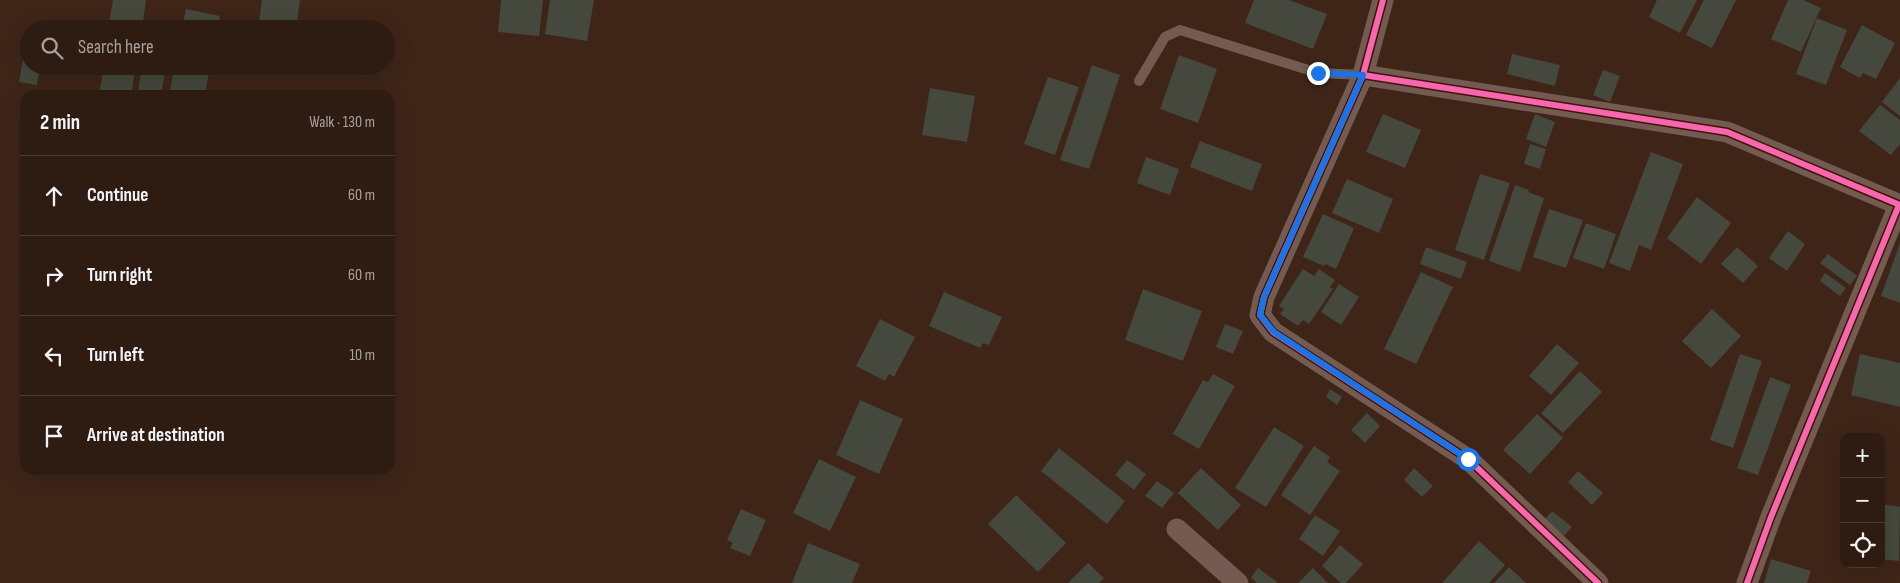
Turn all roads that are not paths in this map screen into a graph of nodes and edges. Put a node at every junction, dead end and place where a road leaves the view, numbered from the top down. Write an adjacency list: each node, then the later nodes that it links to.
1 (1383, 0): 2 (street)
2 (1363, 75): 3 (lane); 4 (street); 7 (street)
3 (1139, 81)
4 (1900, 205): 8 (street)
5 (1177, 529): 6 (street)
6 (1238, 583)
7 (1598, 583)
8 (1747, 583)

